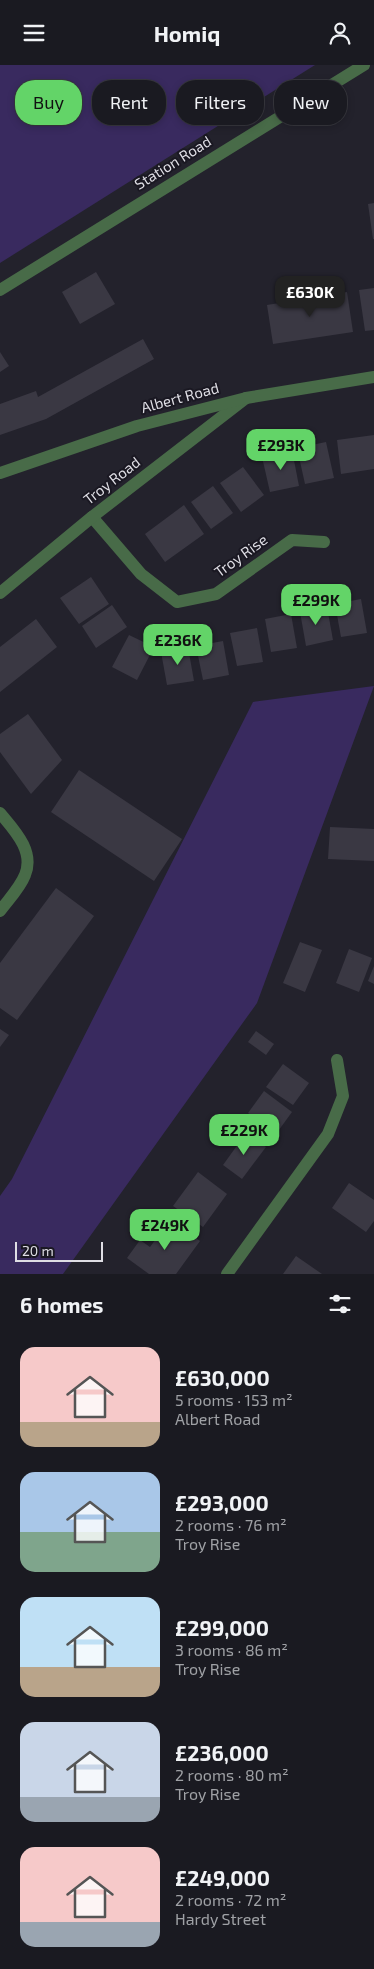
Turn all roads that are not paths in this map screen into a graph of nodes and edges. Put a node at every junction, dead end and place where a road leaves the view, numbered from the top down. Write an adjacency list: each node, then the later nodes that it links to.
1 (364, 65): 2 (street, Station Road)
2 (0, 290)
3 (374, 377): 4 (street, Albert Road)
4 (246, 398): 5 (street, Albert Road); 6 (street, Troy Road)
5 (0, 473)
6 (92, 517): 7 (street, Troy Rise); 8 (street, Troy Road)
7 (324, 542)
8 (0, 593)
9 (0, 813): 10 (street)
10 (0, 911)
11 (337, 1060): 12 (street)
12 (227, 1274)

